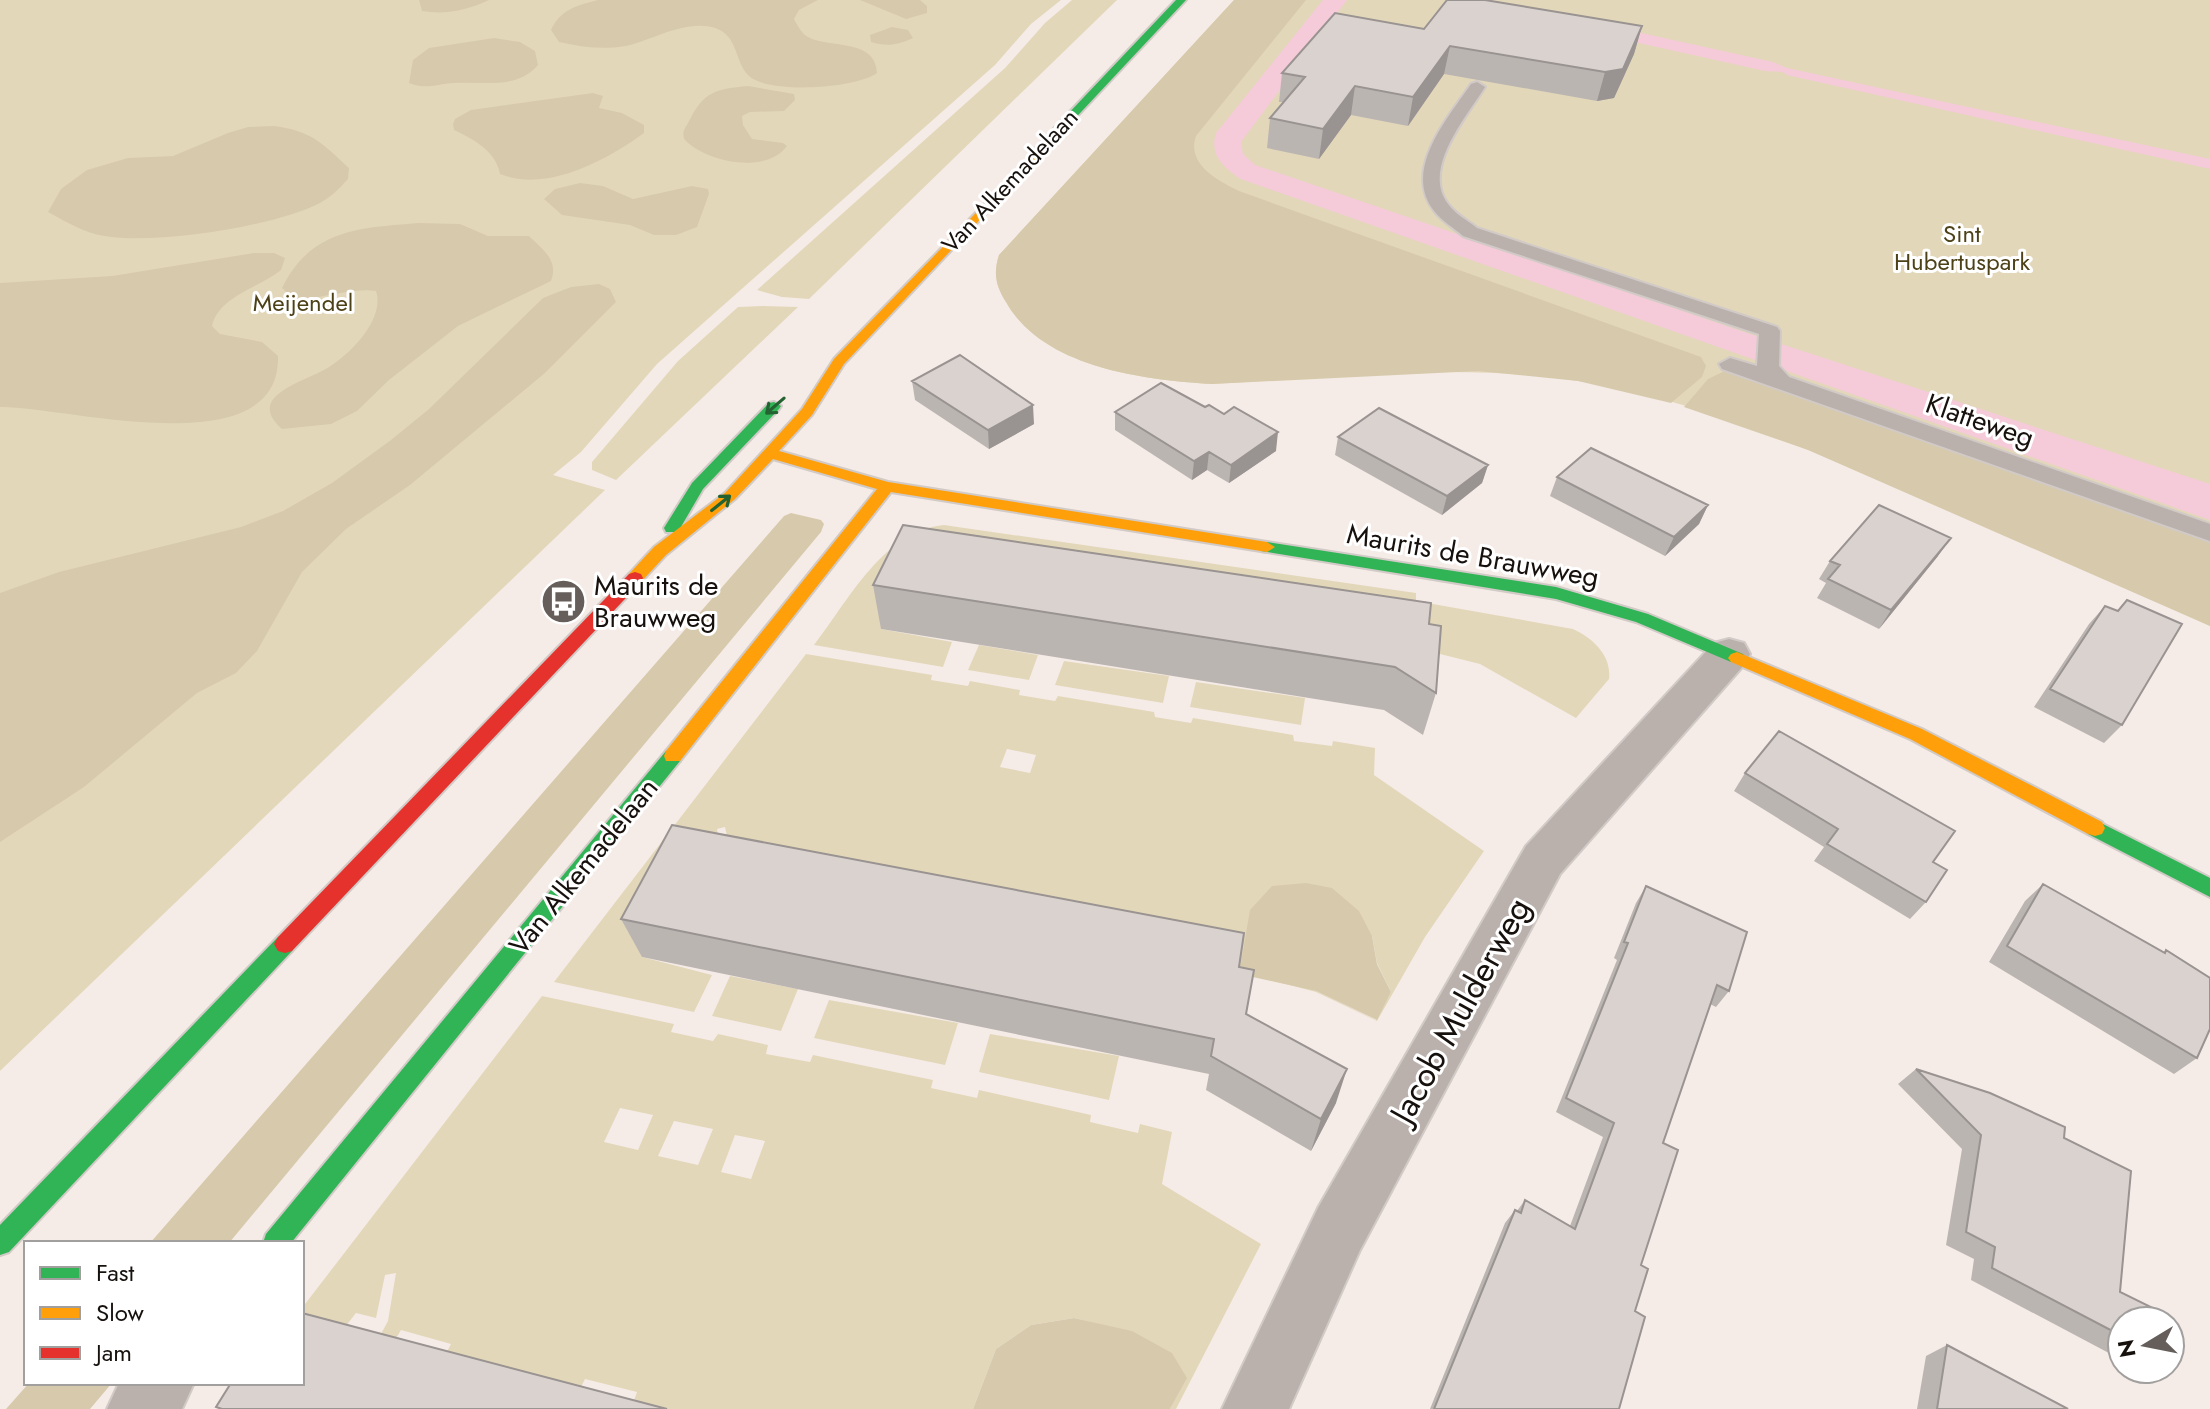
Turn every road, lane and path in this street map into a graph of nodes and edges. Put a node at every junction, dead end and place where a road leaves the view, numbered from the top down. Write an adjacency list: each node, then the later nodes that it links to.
1 (1181, 0): 3 (main road, Van Alkemadelaan)
2 (1477, 87): 5 (lane)
3 (839, 362): 6 (main road, Van Alkemadelaan); 9 (main road, Van Alkemadelaan, one-way to 9)
4 (1730, 364): 5 (lane, Klatteweg)
5 (1774, 374): 8 (lane, Klatteweg)
6 (770, 453): 7 (main road, Maurits de Brauwweg); 9 (main road, Van Alkemadelaan, one-way to 6)
7 (887, 487): 10 (main road, Maurits de Brauwweg); 12 (main road, Van Alkemadelaan)
8 (2210, 533)
9 (660, 551): 13 (main road, Van Alkemadelaan)
10 (1729, 654): 11 (main road, Maurits de Brauwweg); 16 (street, Jacob Mulderweg)
11 (2210, 888)
12 (277, 1241)
13 (0, 1243)
14 (159, 1385): 15 (street)
15 (140, 1409)
16 (1255, 1409)

